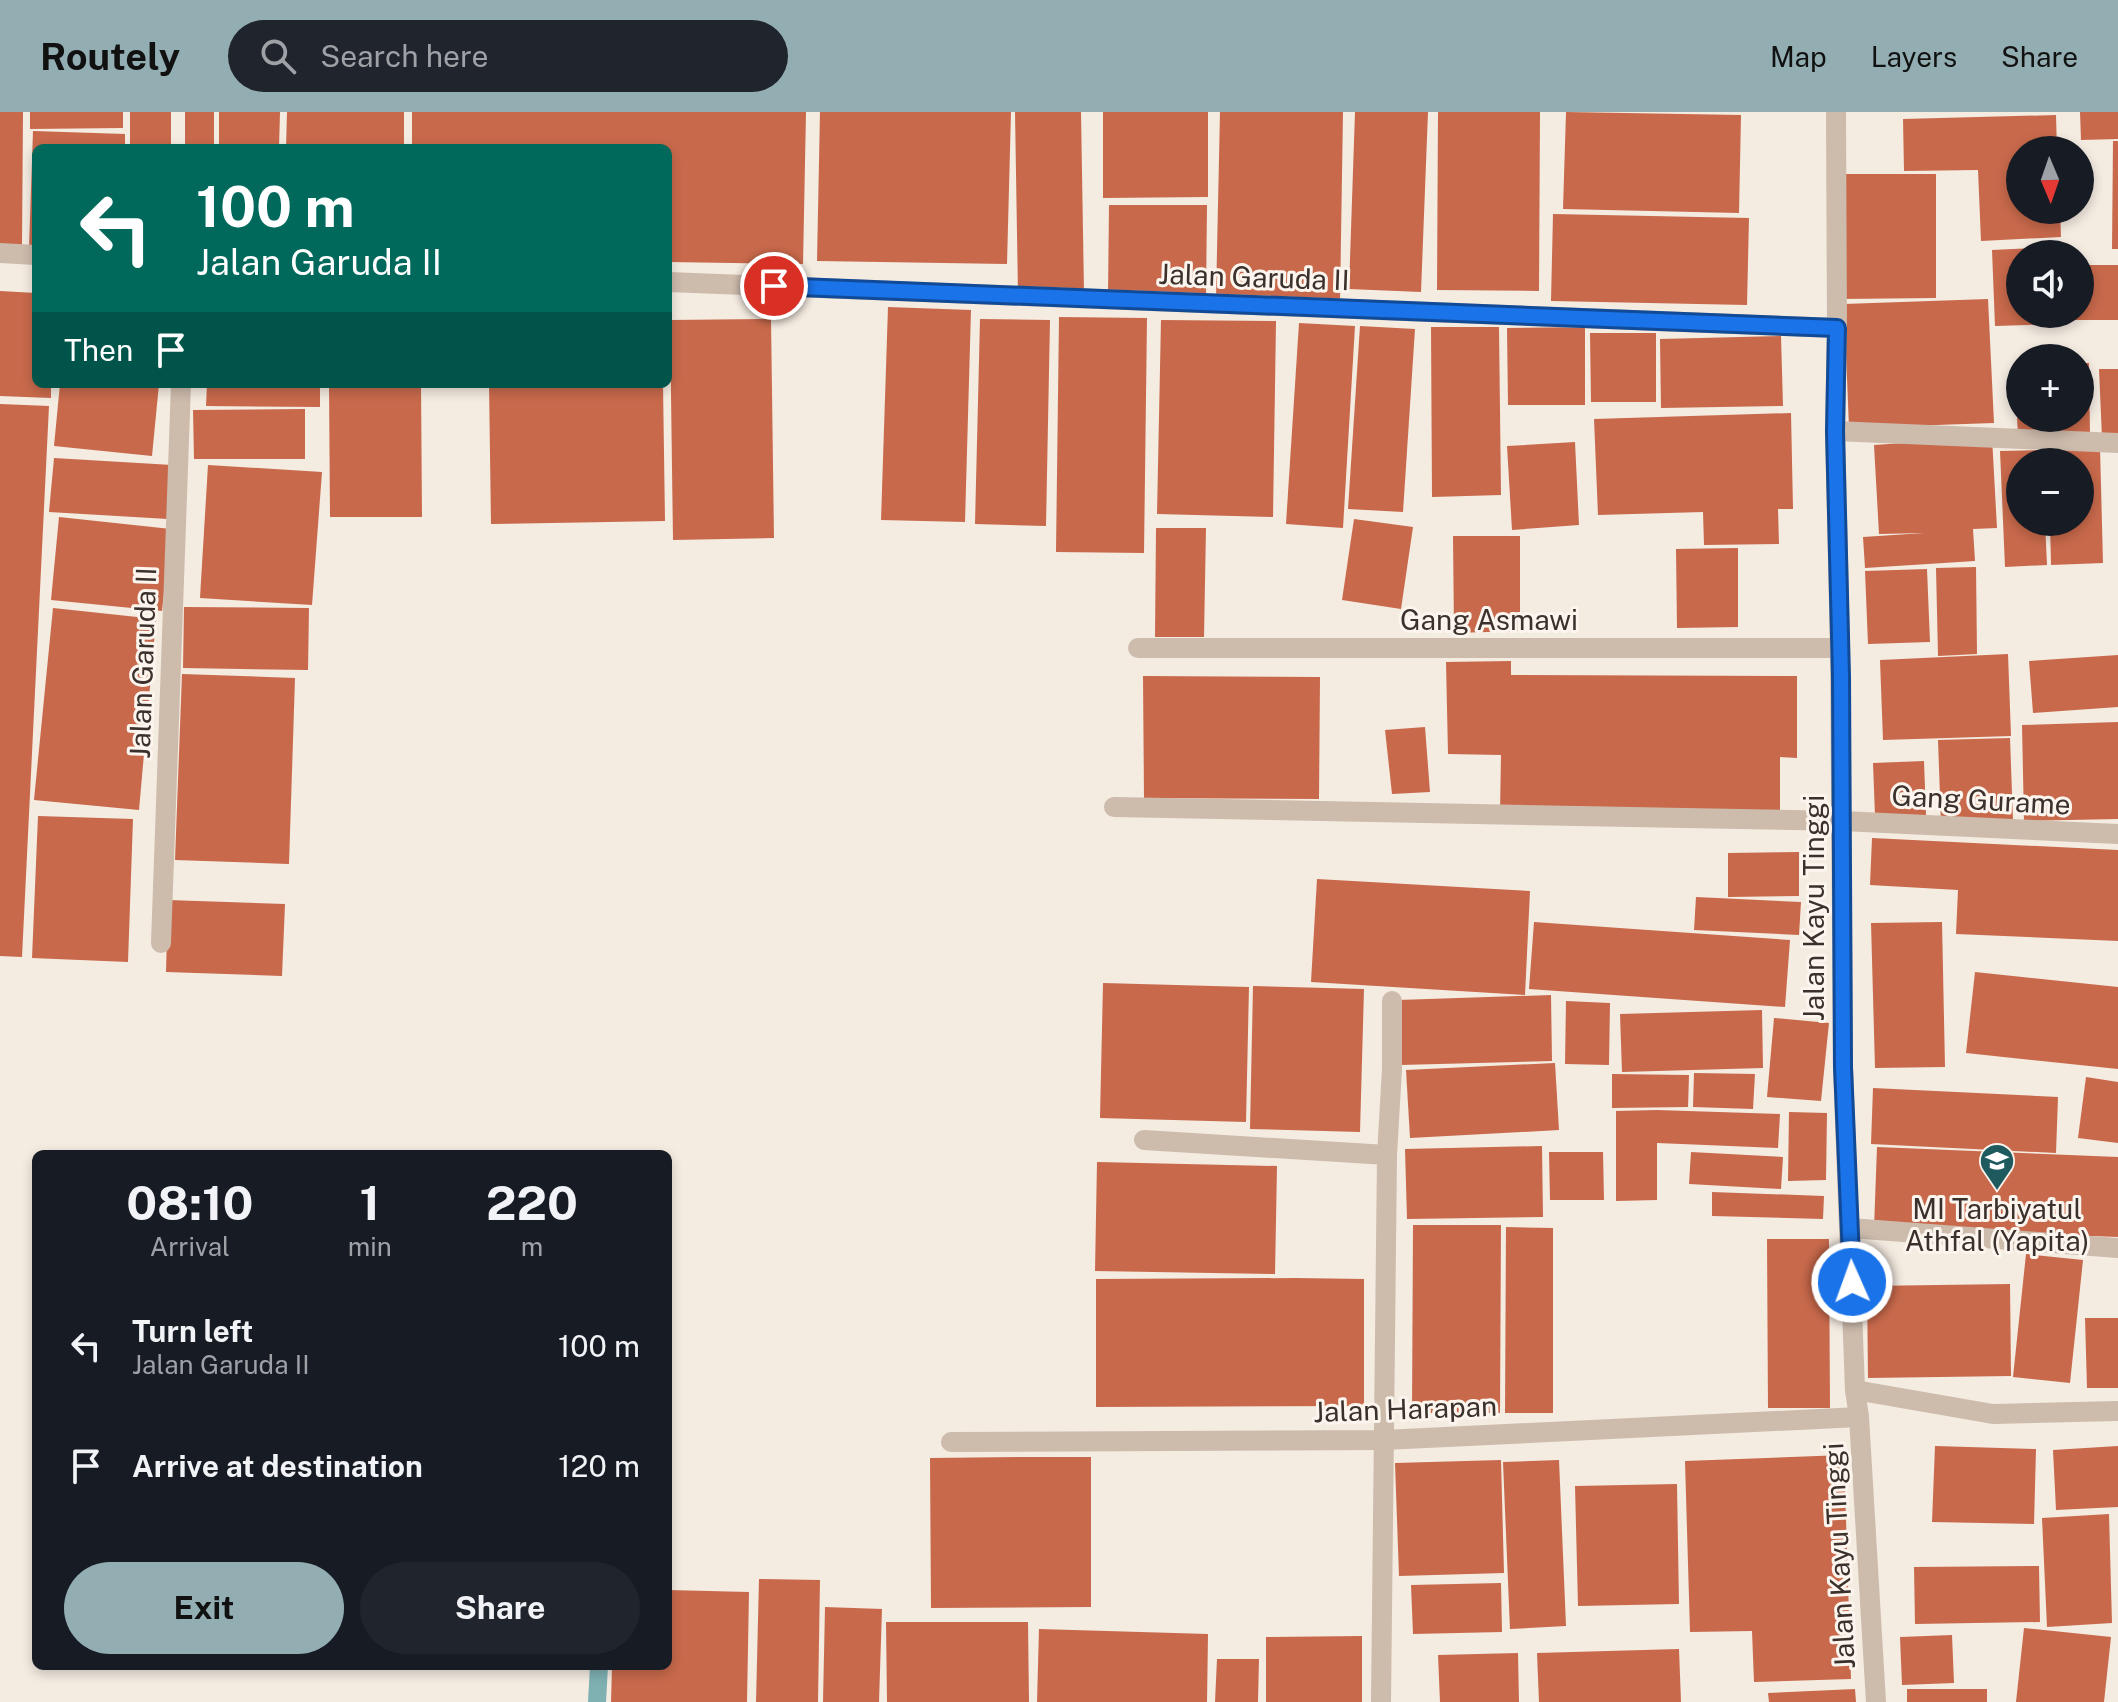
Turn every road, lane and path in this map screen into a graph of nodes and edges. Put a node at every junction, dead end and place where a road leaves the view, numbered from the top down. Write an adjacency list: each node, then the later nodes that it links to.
1 (1836, 112): 5 (street, Jalan Kayu Tinggi)
2 (0, 253): 3 (street)
3 (32, 255)
4 (672, 282): 5 (street, Jalan Garuda II)
5 (1837, 328): 7 (street, Jalan Kayu Tinggi)
6 (181, 388): 14 (street, Jalan Garuda II)
7 (1835, 431): 8 (street); 10 (street, Jalan Kayu Tinggi)
8 (2118, 443)
9 (1138, 648): 10 (street, Gang Asmawi)
10 (1840, 648): 12 (street, Jalan Kayu Tinggi)
11 (1114, 807): 12 (street, Gang Gurame)
12 (1842, 821): 13 (street, Gang Gurame); 18 (street, Jalan Kayu Tinggi)
13 (2118, 834)
14 (161, 943)
15 (1392, 1001): 17 (street)
16 (1144, 1140): 17 (street)
17 (1387, 1155): 23 (street)
18 (1850, 1228): 19 (street); 20 (street, Jalan Kayu Tinggi)
19 (2118, 1248)
20 (1855, 1390): 21 (street); 22 (street, Jalan Kayu Tinggi)
21 (2118, 1411)
22 (1859, 1417): 23 (street, Jalan Harapan); 26 (street, Jalan Kayu Tinggi)
23 (1384, 1440): 24 (street, Jalan Harapan); 25 (street)
24 (951, 1442)
25 (1381, 1702)
26 (1876, 1702)

